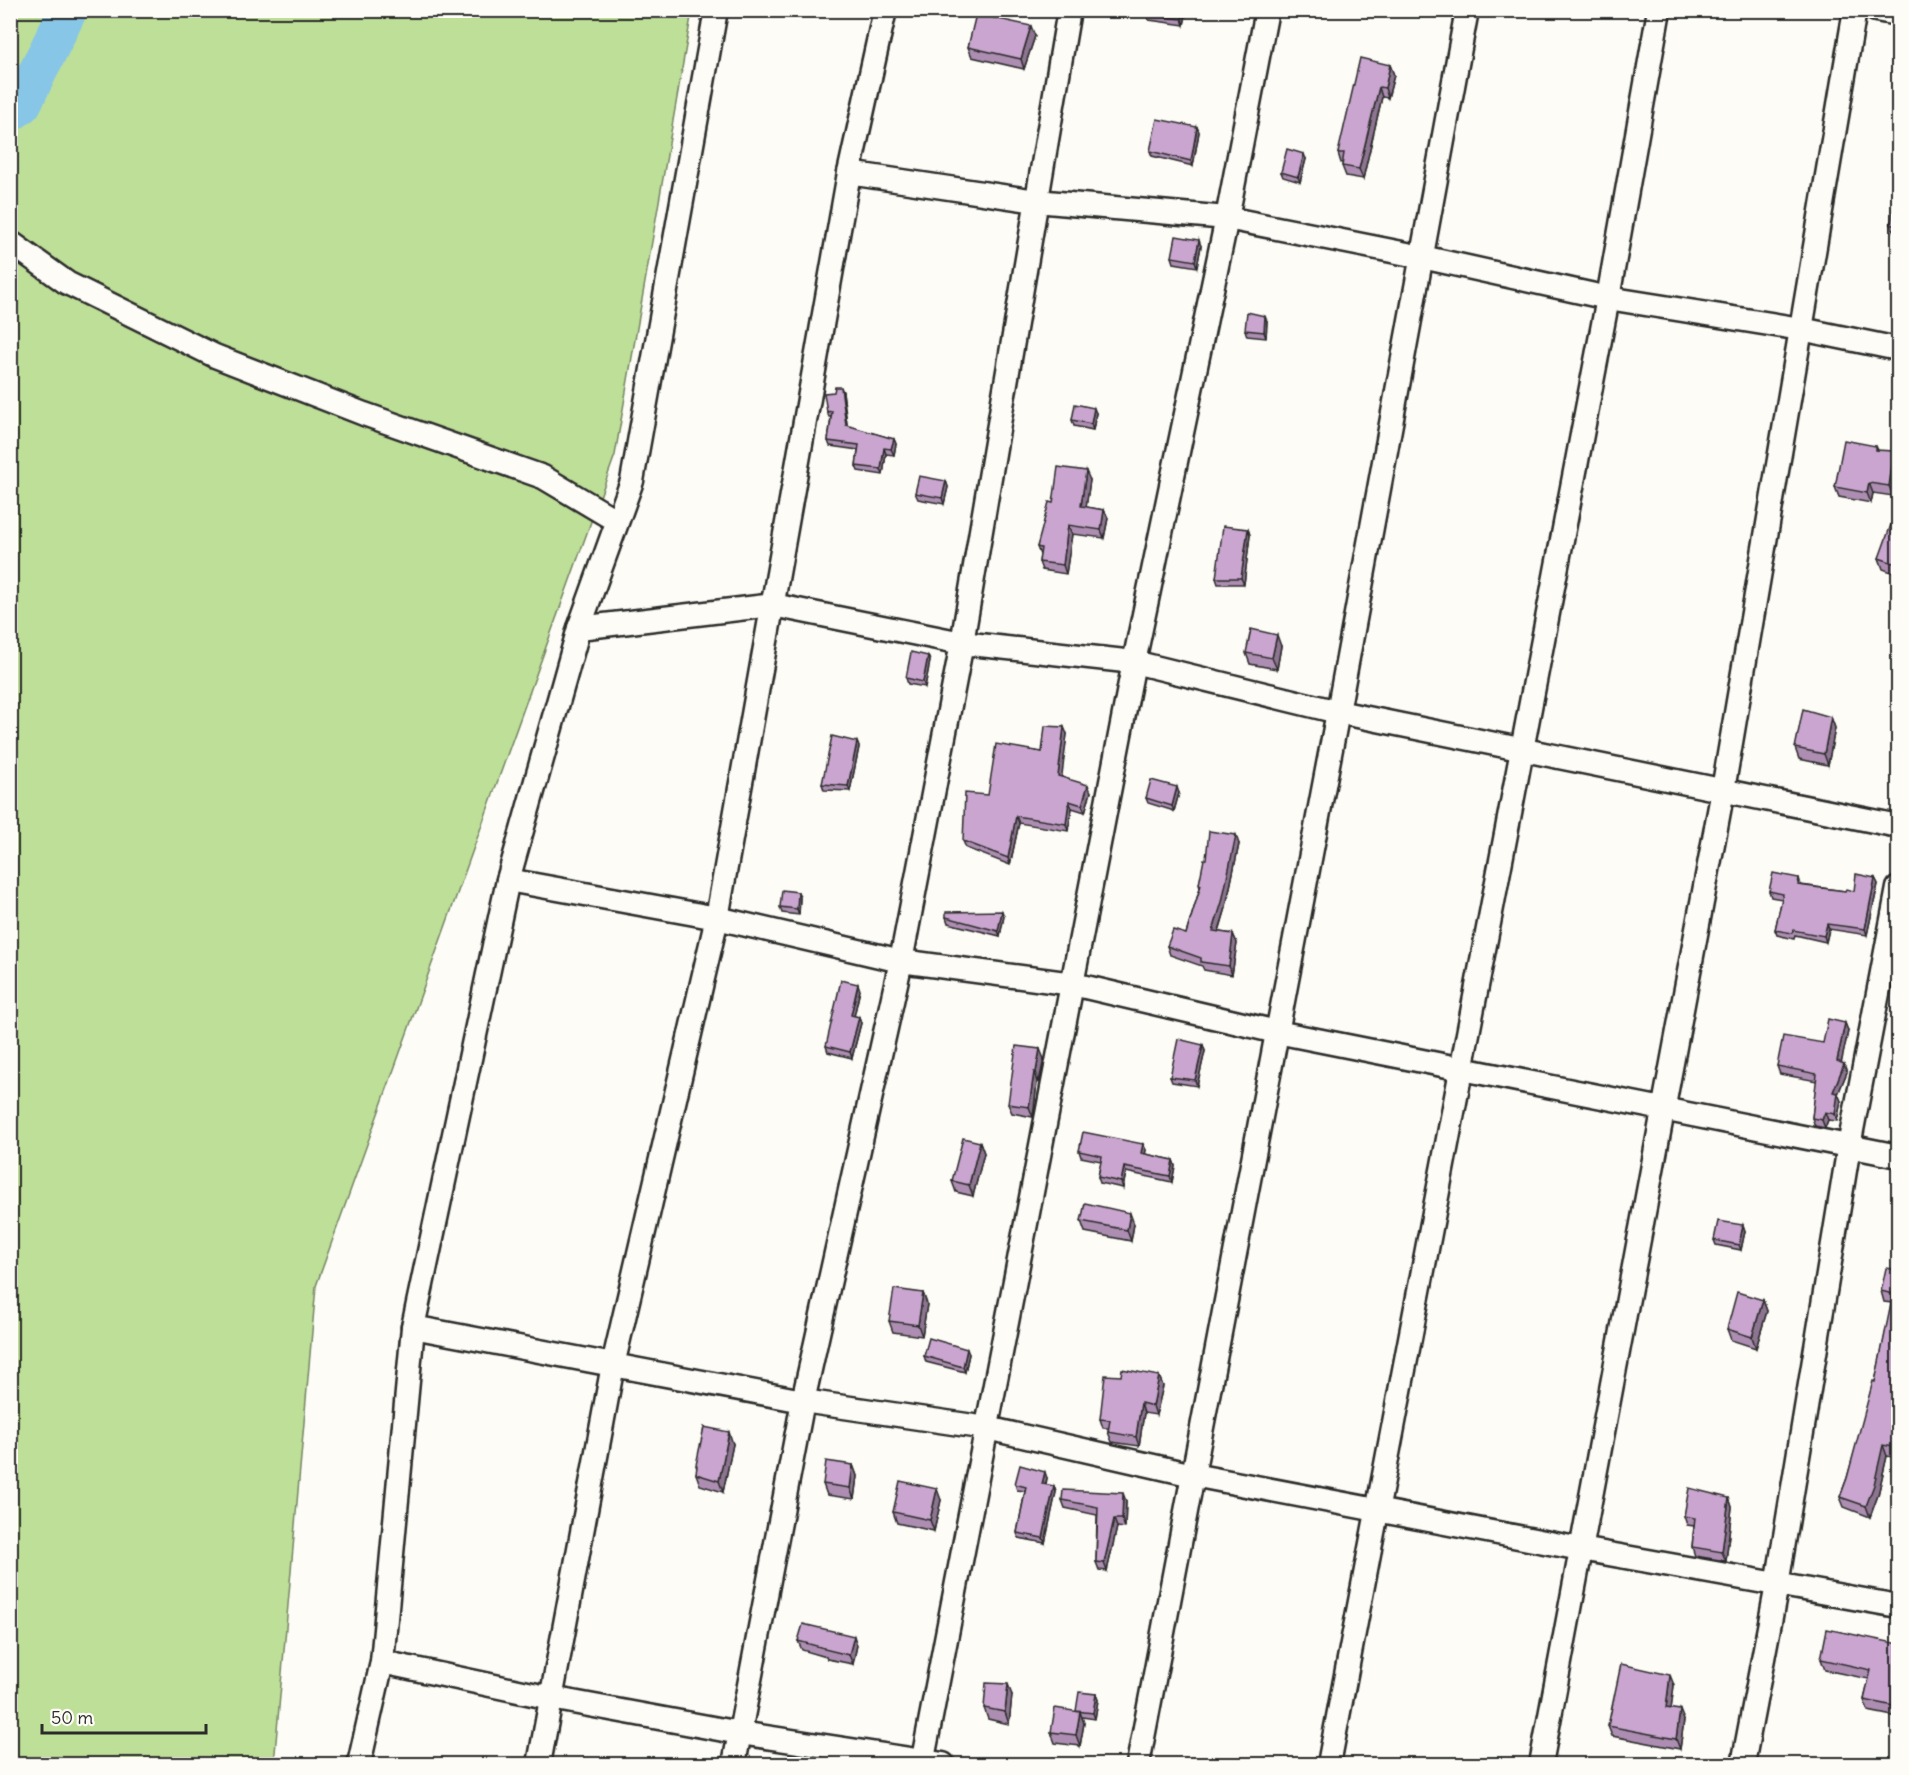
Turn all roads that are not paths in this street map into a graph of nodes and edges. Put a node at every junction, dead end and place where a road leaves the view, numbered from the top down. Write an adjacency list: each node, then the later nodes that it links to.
1 (716, 10): 18 (street)
2 (885, 10): 10 (street)
3 (1069, 10): 11 (street)
4 (1267, 10): 12 (street)
5 (1467, 10): 14 (street)
6 (1659, 10): 15 (street)
7 (1856, 10): 16 (street)
8 (1876, 10): 9 (street)
9 (1899, 14)
10 (849, 173): 11 (street); 19 (street)
11 (1036, 201): 12 (street); 21 (street)
12 (1227, 218): 14 (street); 22 (street)
13 (10, 242): 18 (street)
14 (1422, 256): 15 (street); 23 (street)
15 (1608, 298): 16 (street); 24 (street)
16 (1801, 329): 17 (street); 25 (street)
17 (1899, 349)
18 (617, 521): 20 (street)
19 (772, 605): 20 (street); 21 (street); 29 (street)
20 (579, 628): 27 (street)
21 (962, 643): 22 (street); 30 (street)
22 (1134, 662): 23 (street); 31 (street)
23 (1338, 712): 24 (street); 32 (street)
24 (1522, 749): 25 (street); 33 (street)
25 (1723, 790): 26 (street); 34 (street)
26 (1899, 826)
27 (508, 880): 29 (street); 37 (street)
28 (1899, 888): 35 (street)
29 (717, 918): 30 (street); 38 (street)
30 (901, 962): 31 (street); 39 (street)
31 (1072, 984): 32 (street); 40 (street)
32 (1277, 1032): 33 (street); 41 (street)
33 (1461, 1069): 34 (street); 42 (street)
34 (1663, 1109): 35 (street); 43 (street)
35 (1849, 1146): 36 (street); 44 (street)
36 (1899, 1156)
37 (413, 1327): 38 (street); 46 (street)
38 (613, 1365): 39 (street); 47 (street)
39 (803, 1401): 40 (street); 48 (street)
40 (987, 1428): 41 (street); 49 (street)
41 (1193, 1475): 42 (street); 53 (street)
42 (1377, 1510): 43 (street); 54 (street)
43 (1581, 1549): 44 (street); 55 (street)
44 (1777, 1585): 45 (street); 56 (street)
45 (1899, 1606)
46 (382, 1662): 47 (street); 50 (street)
47 (551, 1698): 48 (street); 51 (street)
48 (740, 1733): 49 (street); 52 (street)
49 (930, 1763)
50 (359, 1764)
51 (539, 1764)
52 (734, 1764)
53 (1138, 1764)
54 (1329, 1764)
55 (1541, 1764)
56 (1743, 1764)

